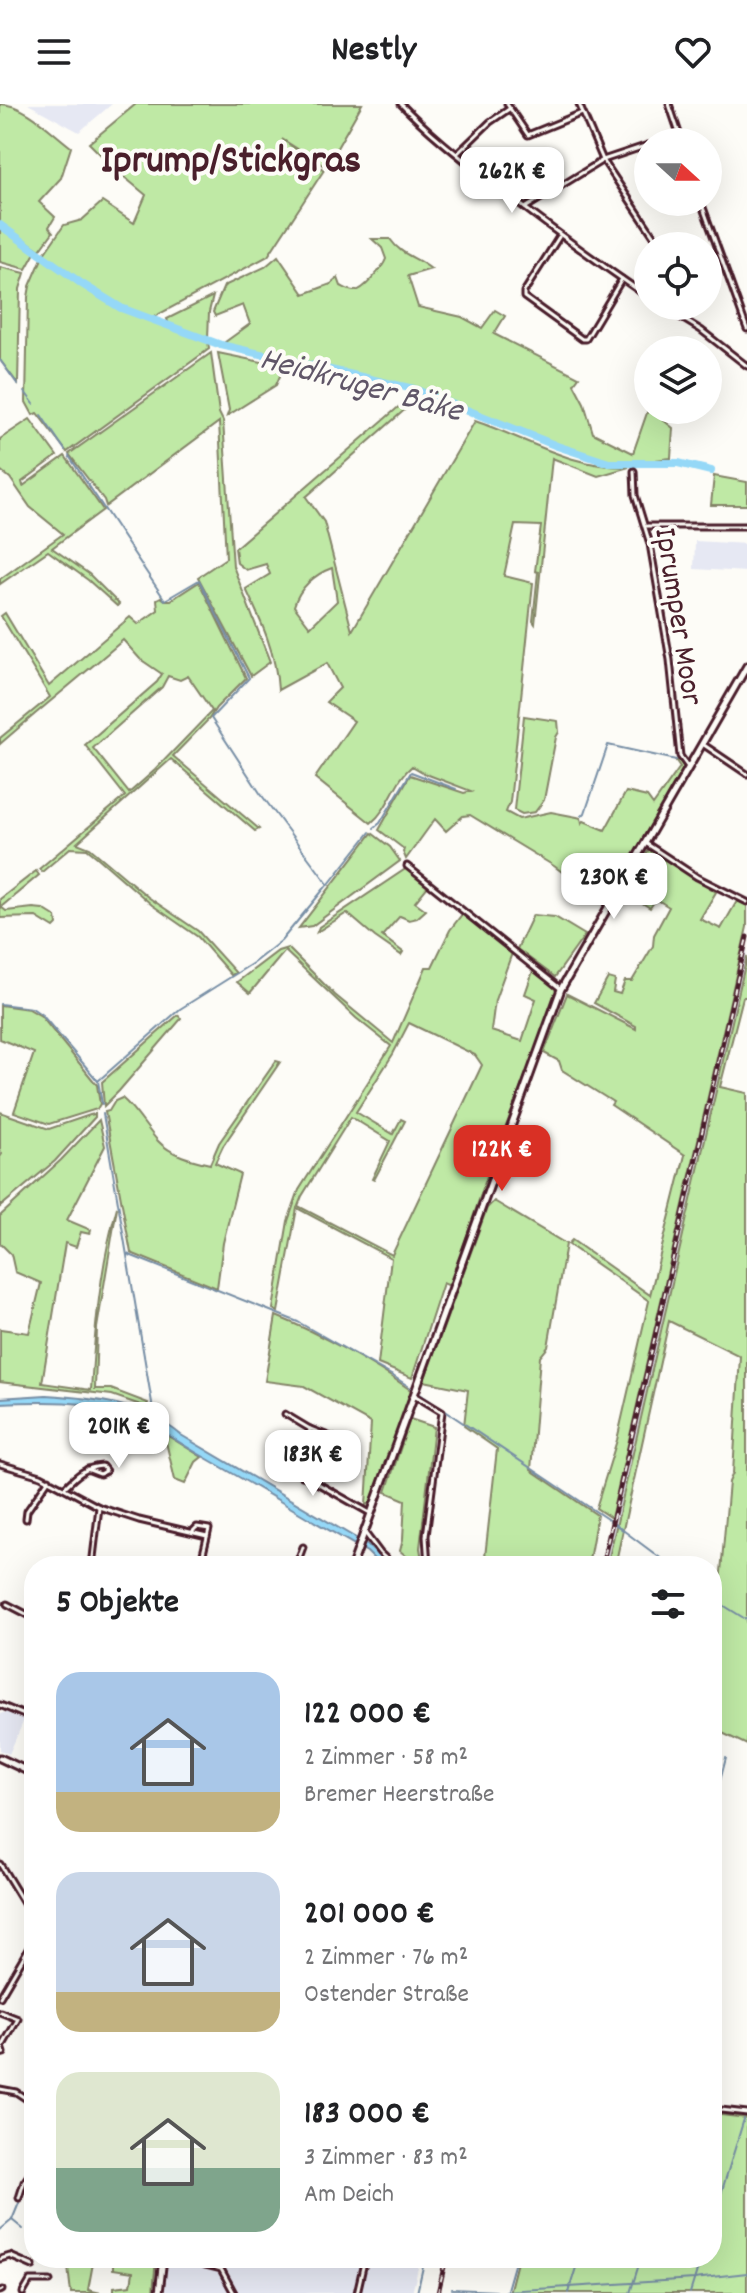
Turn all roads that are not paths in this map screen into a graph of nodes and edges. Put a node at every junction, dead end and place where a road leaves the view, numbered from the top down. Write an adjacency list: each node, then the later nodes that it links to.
1 (401, 104): 9 (street)
2 (507, 104): 5 (street)
3 (579, 104): 6 (street)
4 (669, 104): 7 (street)
5 (509, 109): 6 (street); 9 (street)
6 (582, 113): 10 (street)
7 (677, 128)
8 (634, 150): 10 (street)
9 (457, 155): 11 (street)
10 (603, 160): 11 (street); 13 (street)
11 (525, 208): 14 (street)
12 (706, 216): 18 (street)
13 (651, 232)
14 (560, 235): 15 (street); 15 (street)
15 (622, 279): 16 (street)
16 (634, 287)
17 (685, 320): 19 (street)
18 (747, 329)
19 (747, 366)
20 (634, 471): 21 (street, Iprumper Moor)
21 (646, 526): 22 (street); 26 (street, Iprumper Moor)
22 (747, 526)
23 (747, 666): 24 (main road)
24 (702, 743): 26 (main road); 27 (street)
25 (747, 764): 27 (street)
26 (688, 767): 28 (main road)
27 (745, 772)
28 (645, 842): 30 (street); 31 (main road)
29 (407, 866): 31 (street)
30 (747, 902)
31 (561, 989): 32 (main road)
32 (415, 1392): 43 (main road); 54 (street)
33 (285, 1414): 34 (street)
34 (310, 1429): 35 (street); 39 (street)
35 (349, 1444)
36 (269, 1456): 39 (street)
37 (0, 1464): 40 (street)
38 (87, 1469): 41 (street)
39 (302, 1476): 43 (street)
40 (49, 1479): 41 (street); 44 (street)
41 (65, 1487): 42 (street)
42 (99, 1507): 45 (street); 49 (street)
43 (371, 1513): 46 (main road)
44 (26, 1519)
45 (192, 1532): 47 (street); 47 (street)
46 (364, 1532): 52 (main road); 53 (street)
47 (207, 1536): 50 (street)
48 (303, 1547): 51 (street)
49 (93, 1556)
50 (202, 1556)
51 (300, 1556)
52 (356, 1556)
53 (383, 1556)
54 (427, 1556)
55 (7, 1604): 56 (street)
56 (24, 1613)
57 (1, 1707): 58 (street)
58 (24, 1715)
59 (0, 1758): 60 (main road)
60 (24, 1769)
61 (0, 1864): 62 (street)
62 (24, 1904)
63 (24, 1955): 64 (street)
64 (0, 1995)
65 (0, 2012): 66 (street)
66 (1, 2047): 67 (street)
67 (0, 2054)
68 (0, 2089): 69 (street)
69 (24, 2097)
70 (722, 2110): 71 (street)
71 (747, 2113)
72 (24, 2182): 73 (street)
73 (19, 2198)
74 (3, 2250): 75 (street)
75 (2, 2258): 76 (street)
76 (24, 2260)
77 (162, 2268): 82 (main road)
78 (217, 2268): 83 (street)
79 (363, 2268): 84 (street)
80 (50, 2281): 81 (street)
81 (23, 2293)
82 (159, 2293)
83 (234, 2293)
84 (357, 2293)

